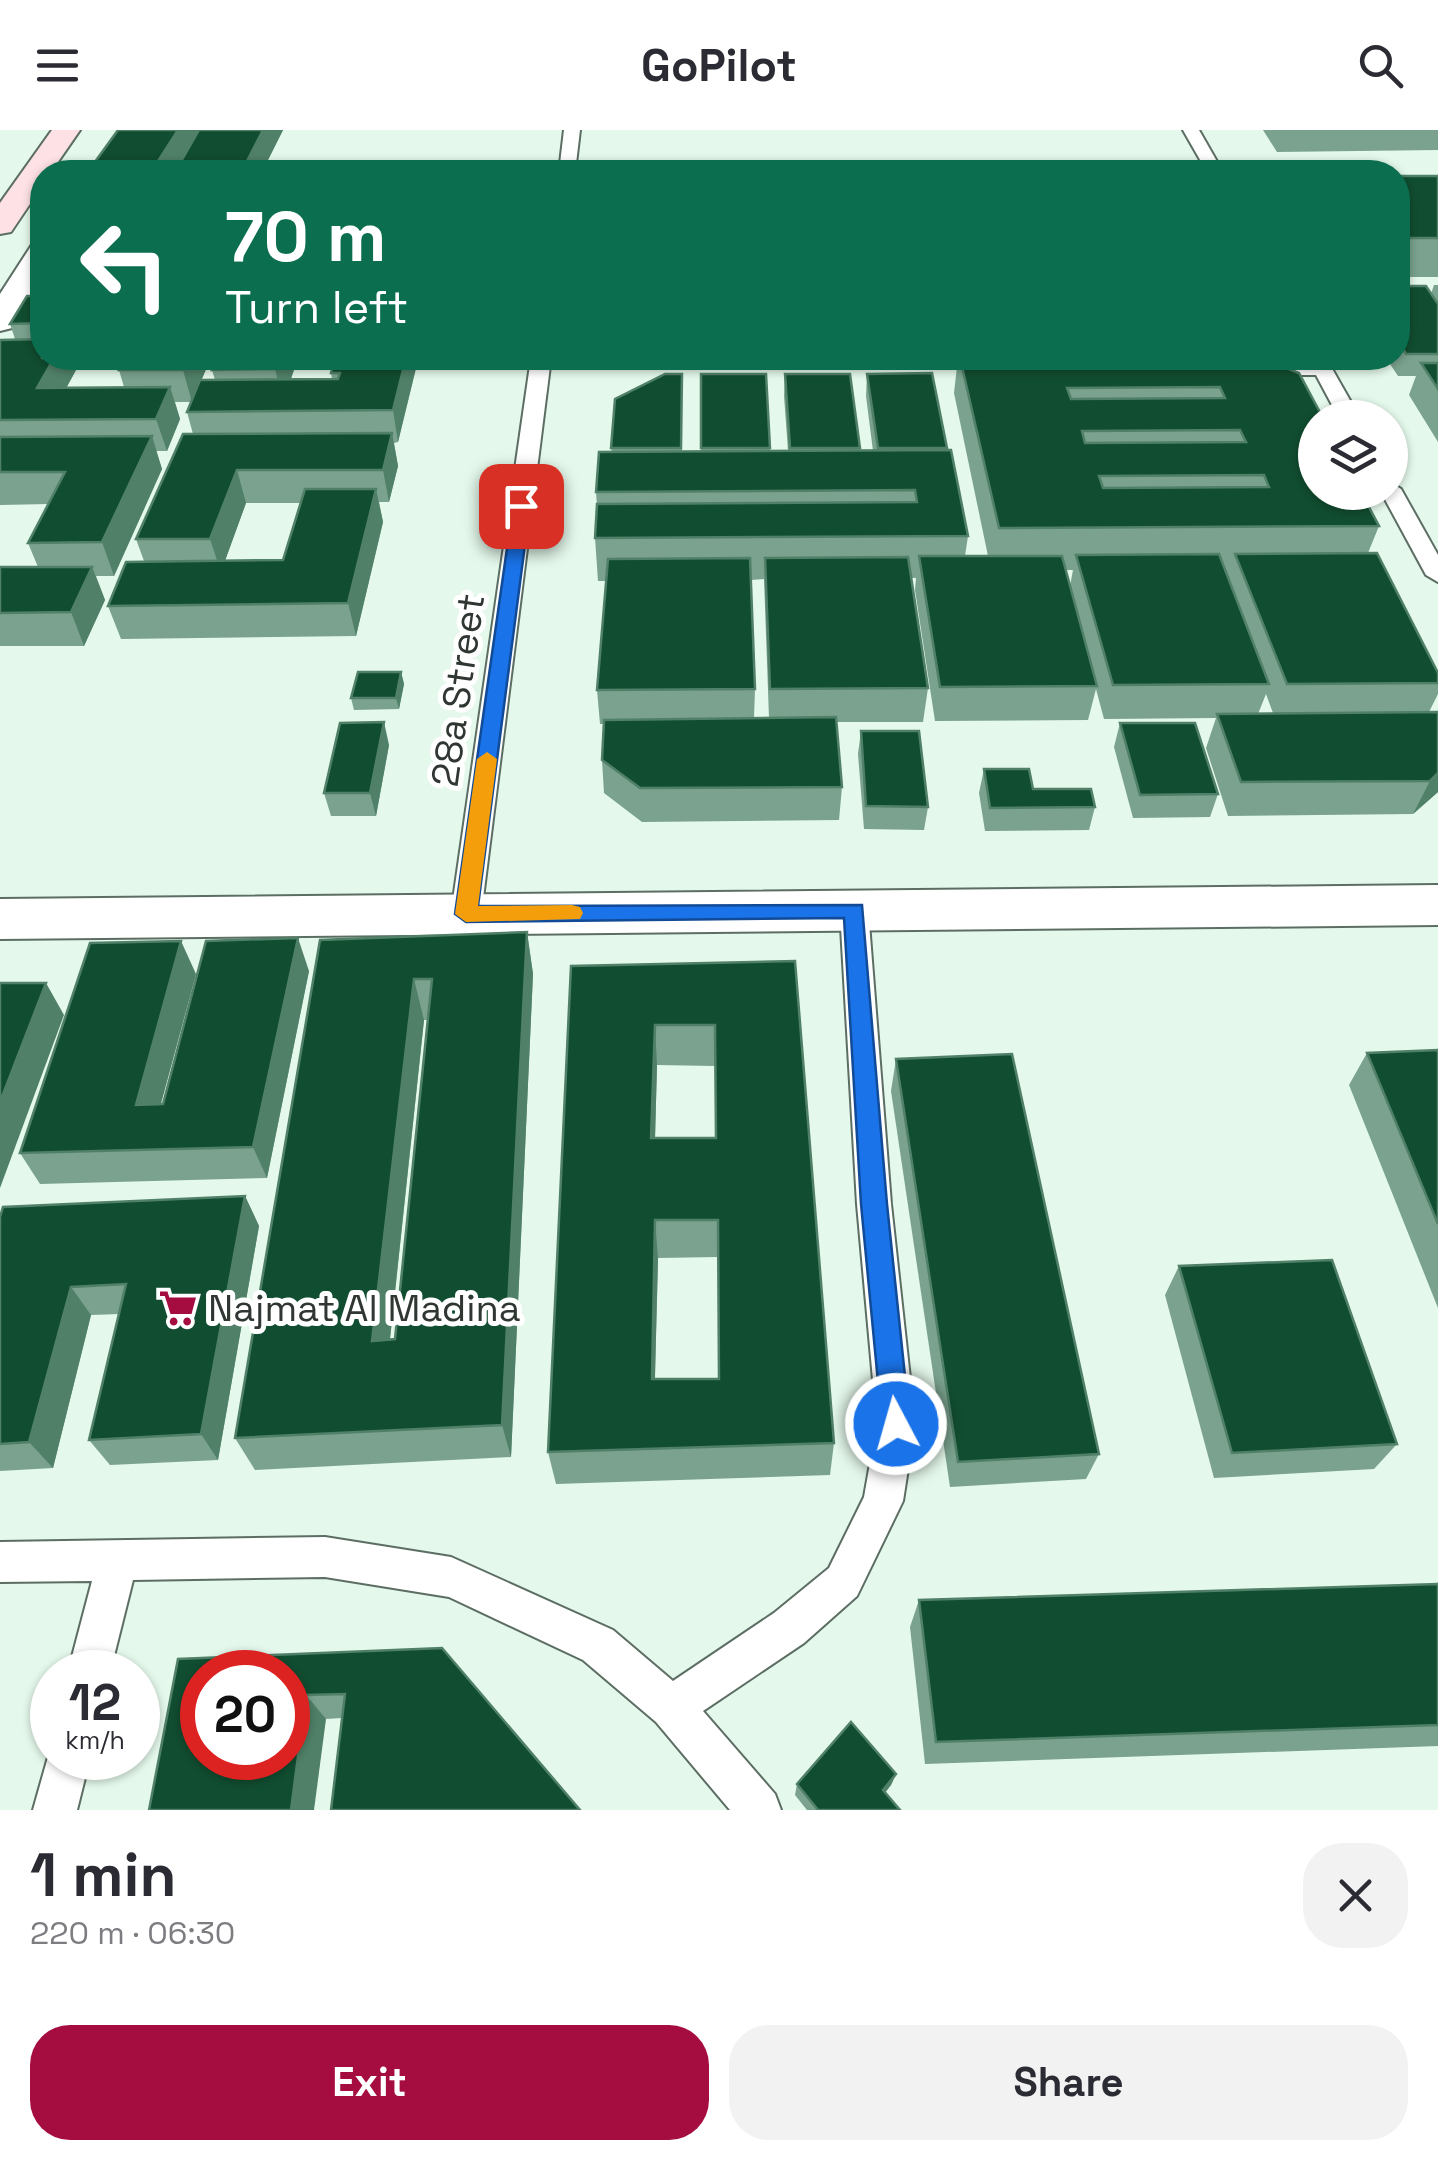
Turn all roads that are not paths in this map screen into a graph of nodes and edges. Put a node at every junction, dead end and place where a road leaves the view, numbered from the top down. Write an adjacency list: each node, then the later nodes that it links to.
1 (66, 130): 4 (main road)
2 (572, 130): 5 (lane)
3 (1191, 130): 6 (lane)
4 (45, 160)
5 (568, 160)
6 (1208, 160)
7 (30, 182): 8 (main road)
8 (0, 225)
9 (30, 272): 10 (street)
10 (0, 321)
11 (540, 370): 18 (lane, 28a Street)
12 (1324, 370): 13 (lane)
13 (1340, 400)
14 (1402, 510): 15 (lane)
15 (1438, 575)
16 (854, 910): 17 (street); 18 (street); 23 (lane)
17 (1435, 911)
18 (466, 914): 19 (street)
19 (0, 919)
20 (118, 1560): 21 (lane); 22 (lane); 23 (lane)
21 (0, 1562)
22 (95, 1650)
23 (671, 1707): 26 (lane)
24 (62, 1780): 25 (lane)
25 (55, 1810)
26 (759, 1810)

